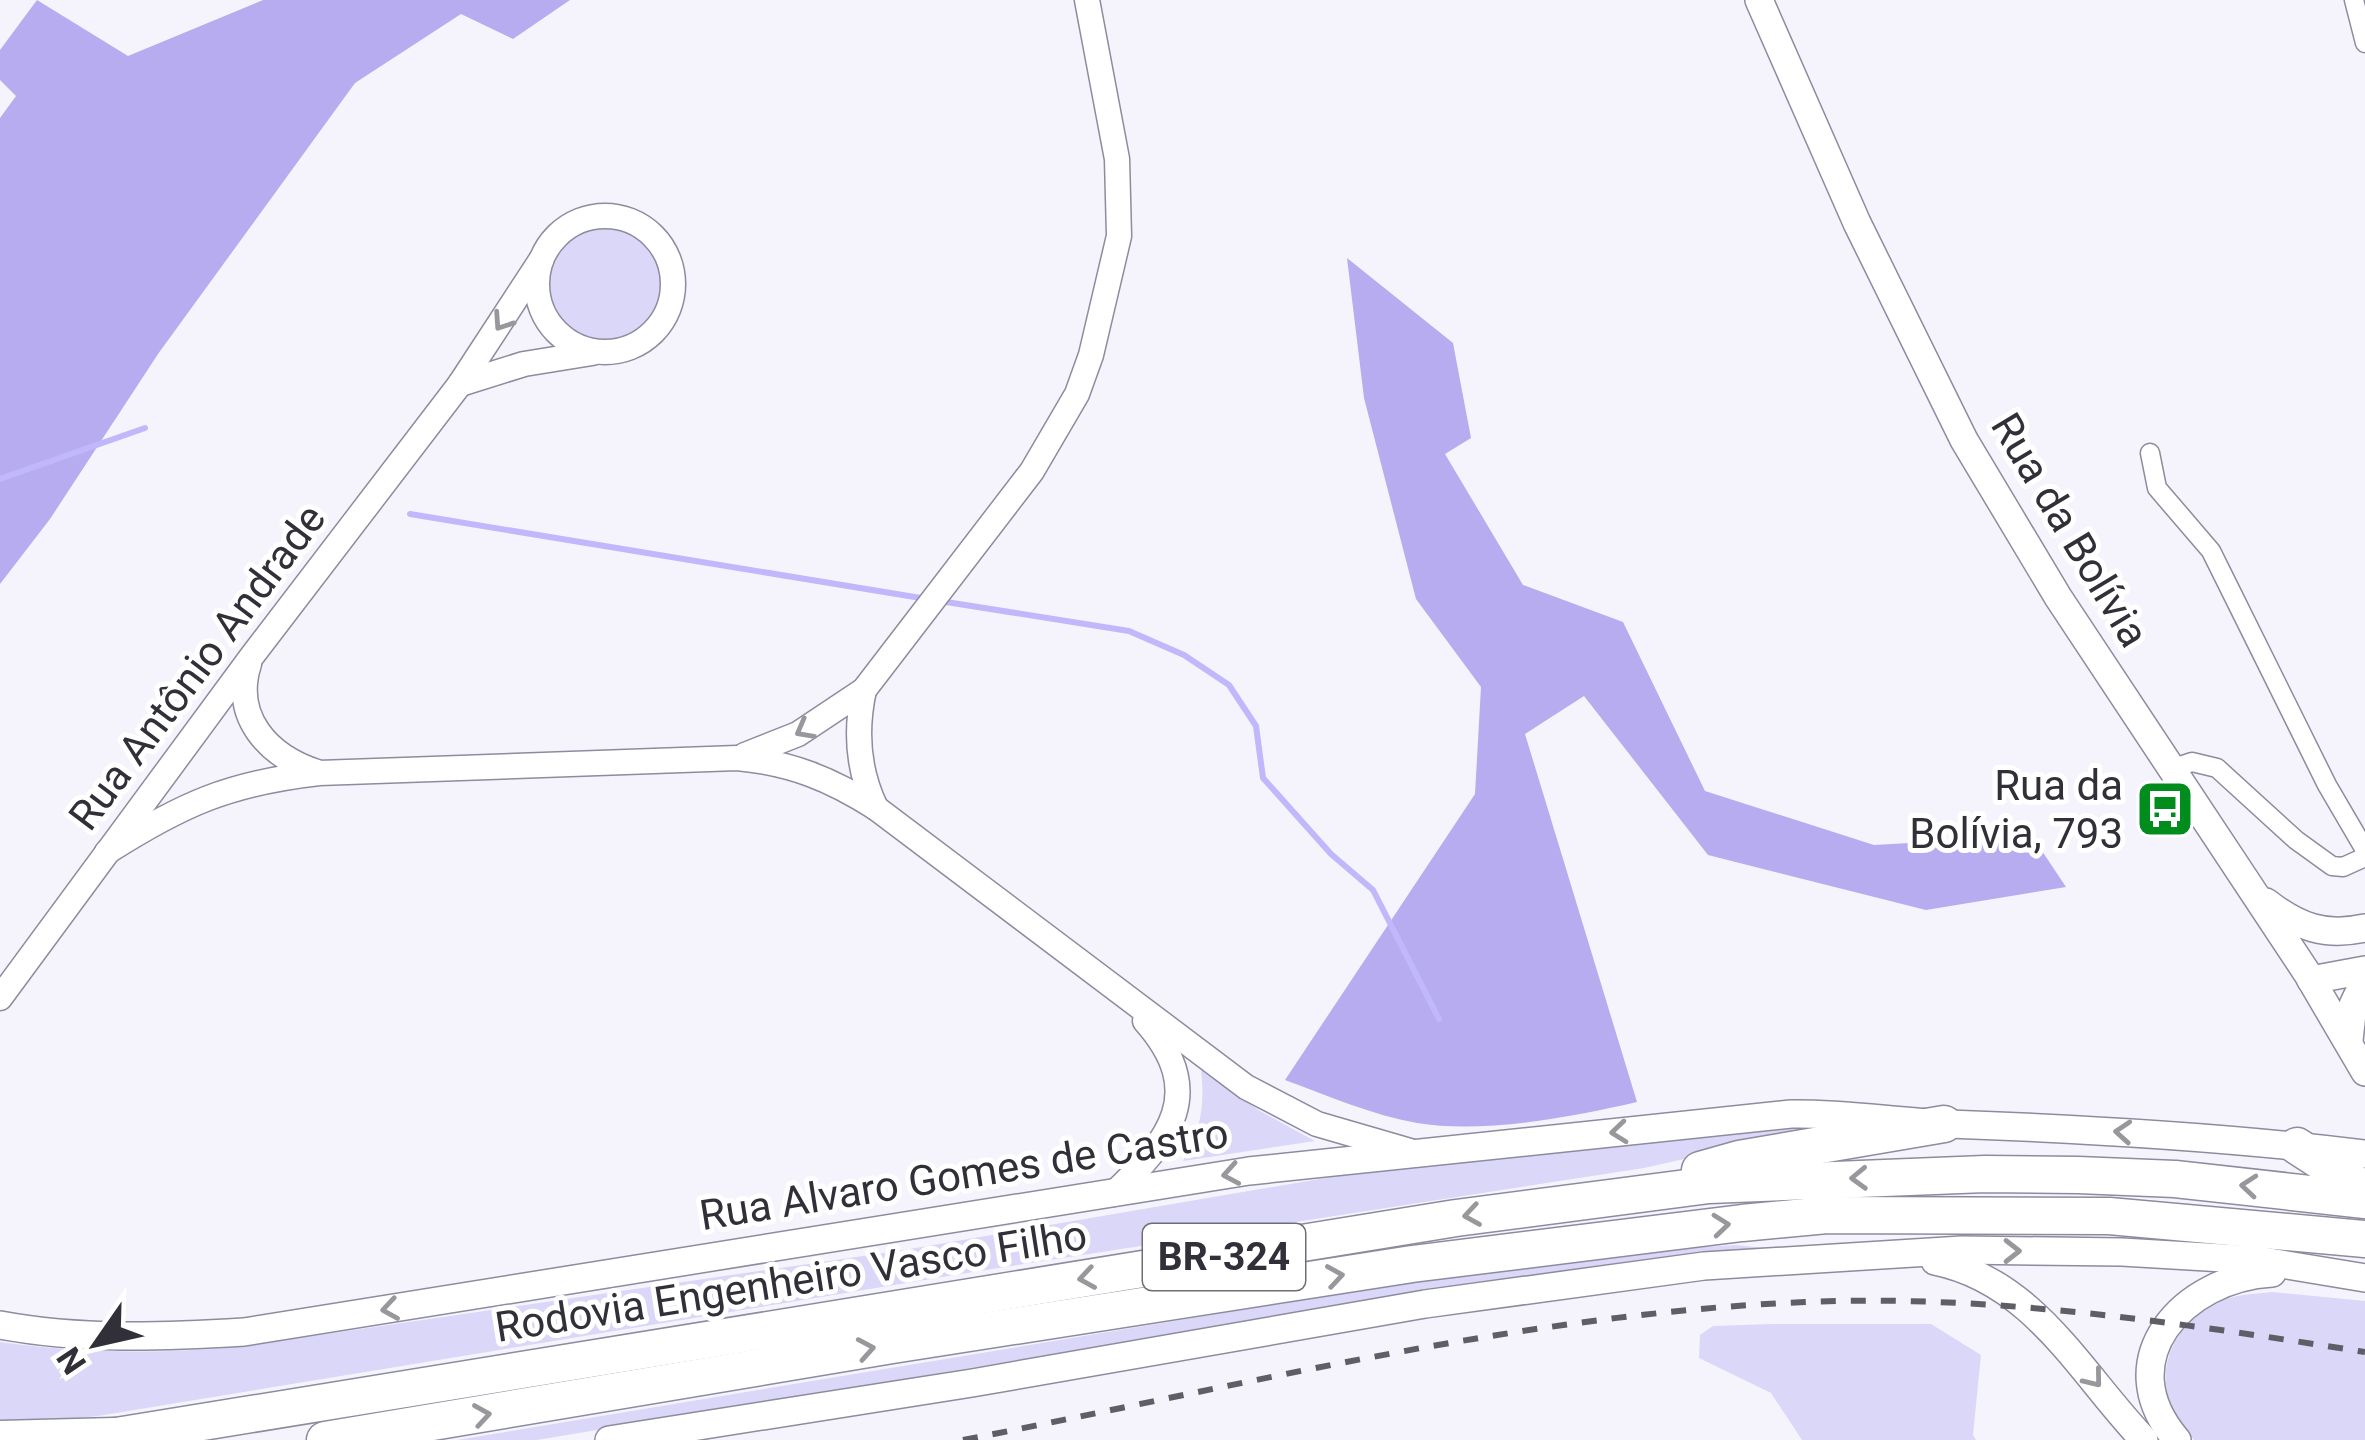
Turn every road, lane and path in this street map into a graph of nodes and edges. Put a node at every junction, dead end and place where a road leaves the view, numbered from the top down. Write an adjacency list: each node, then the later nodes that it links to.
1 (1087, 0): 10 (street)
2 (1759, 0): 12 (main road, Rua da Bolívia)
3 (2354, 0): 4 (street)
4 (2365, 43)
5 (541, 260): 6 (street); 6 (street); 7 (street, Rua Antônio Andrade, one-way to 7)
6 (597, 352): 7 (street)
7 (460, 384): 9 (street, Rua Antônio Andrade)
8 (2150, 453): 16 (street)
9 (252, 656): 13 (street); 15 (street, Rua Antônio Andrade)
10 (864, 690): 11 (street, one-way to 11); 14 (street)
11 (737, 758): 13 (street); 14 (street)
12 (2171, 769): 16 (street); 17 (main road, Rua da Bolívia)
13 (319, 772): 15 (street)
14 (876, 808): 22 (street)
15 (107, 853): 23 (street, Rua Antônio Andrade)
16 (2365, 854)
17 (2246, 882): 18 (main road); 20 (main road, Rua da Bolívia)
18 (2353, 931): 20 (main road)
19 (2365, 970): 20 (main road)
20 (2309, 976): 24 (main road, Rua da Bolívia)
21 (2365, 980): 24 (main road)
22 (1114, 988): 28 (street); 31 (street)
23 (0, 998)
24 (2349, 1040): 25 (main road, Rua da Bolívia)
25 (2365, 1072)
26 (1944, 1124): 27 (main road, one-way to 26); 28 (main road, Rua Alvaro Gomes de Castro, one-way to 28); 32 (highway)
27 (2297, 1146): 29 (main road); 30 (highway)
28 (1413, 1152): 31 (main road, Rua Alvaro Gomes de Castro, one-way to 31)
29 (2365, 1154)
30 (2365, 1190)
31 (1113, 1194): 38 (main road, Rua Alvaro Gomes de Castro, one-way to 38)
32 (1583, 1198): 33 (highway, Rodovia Engenheiro Vasco Filho / BR-324, one-way to 32); 39 (highway, Rodovia Engenheiro Vasco Filho / BR-324, one-way to 39)
33 (2365, 1200)
34 (2365, 1239): 41 (highway, Rodovia Engenheiro Vasco Filho / BR-324, one-way to 34)
35 (1853, 1256): 36 (main road, one-way to 36); 42 (main road); 43 (main road, one-way to 43)
36 (2314, 1271): 37 (main road); 44 (main road)
37 (2365, 1278)
38 (0, 1325)
39 (107, 1438): 40 (highway, Rodovia Engenheiro Vasco Filho)
40 (0, 1439)
41 (325, 1440)
42 (609, 1440)
43 (2144, 1440)
44 (2177, 1440)

